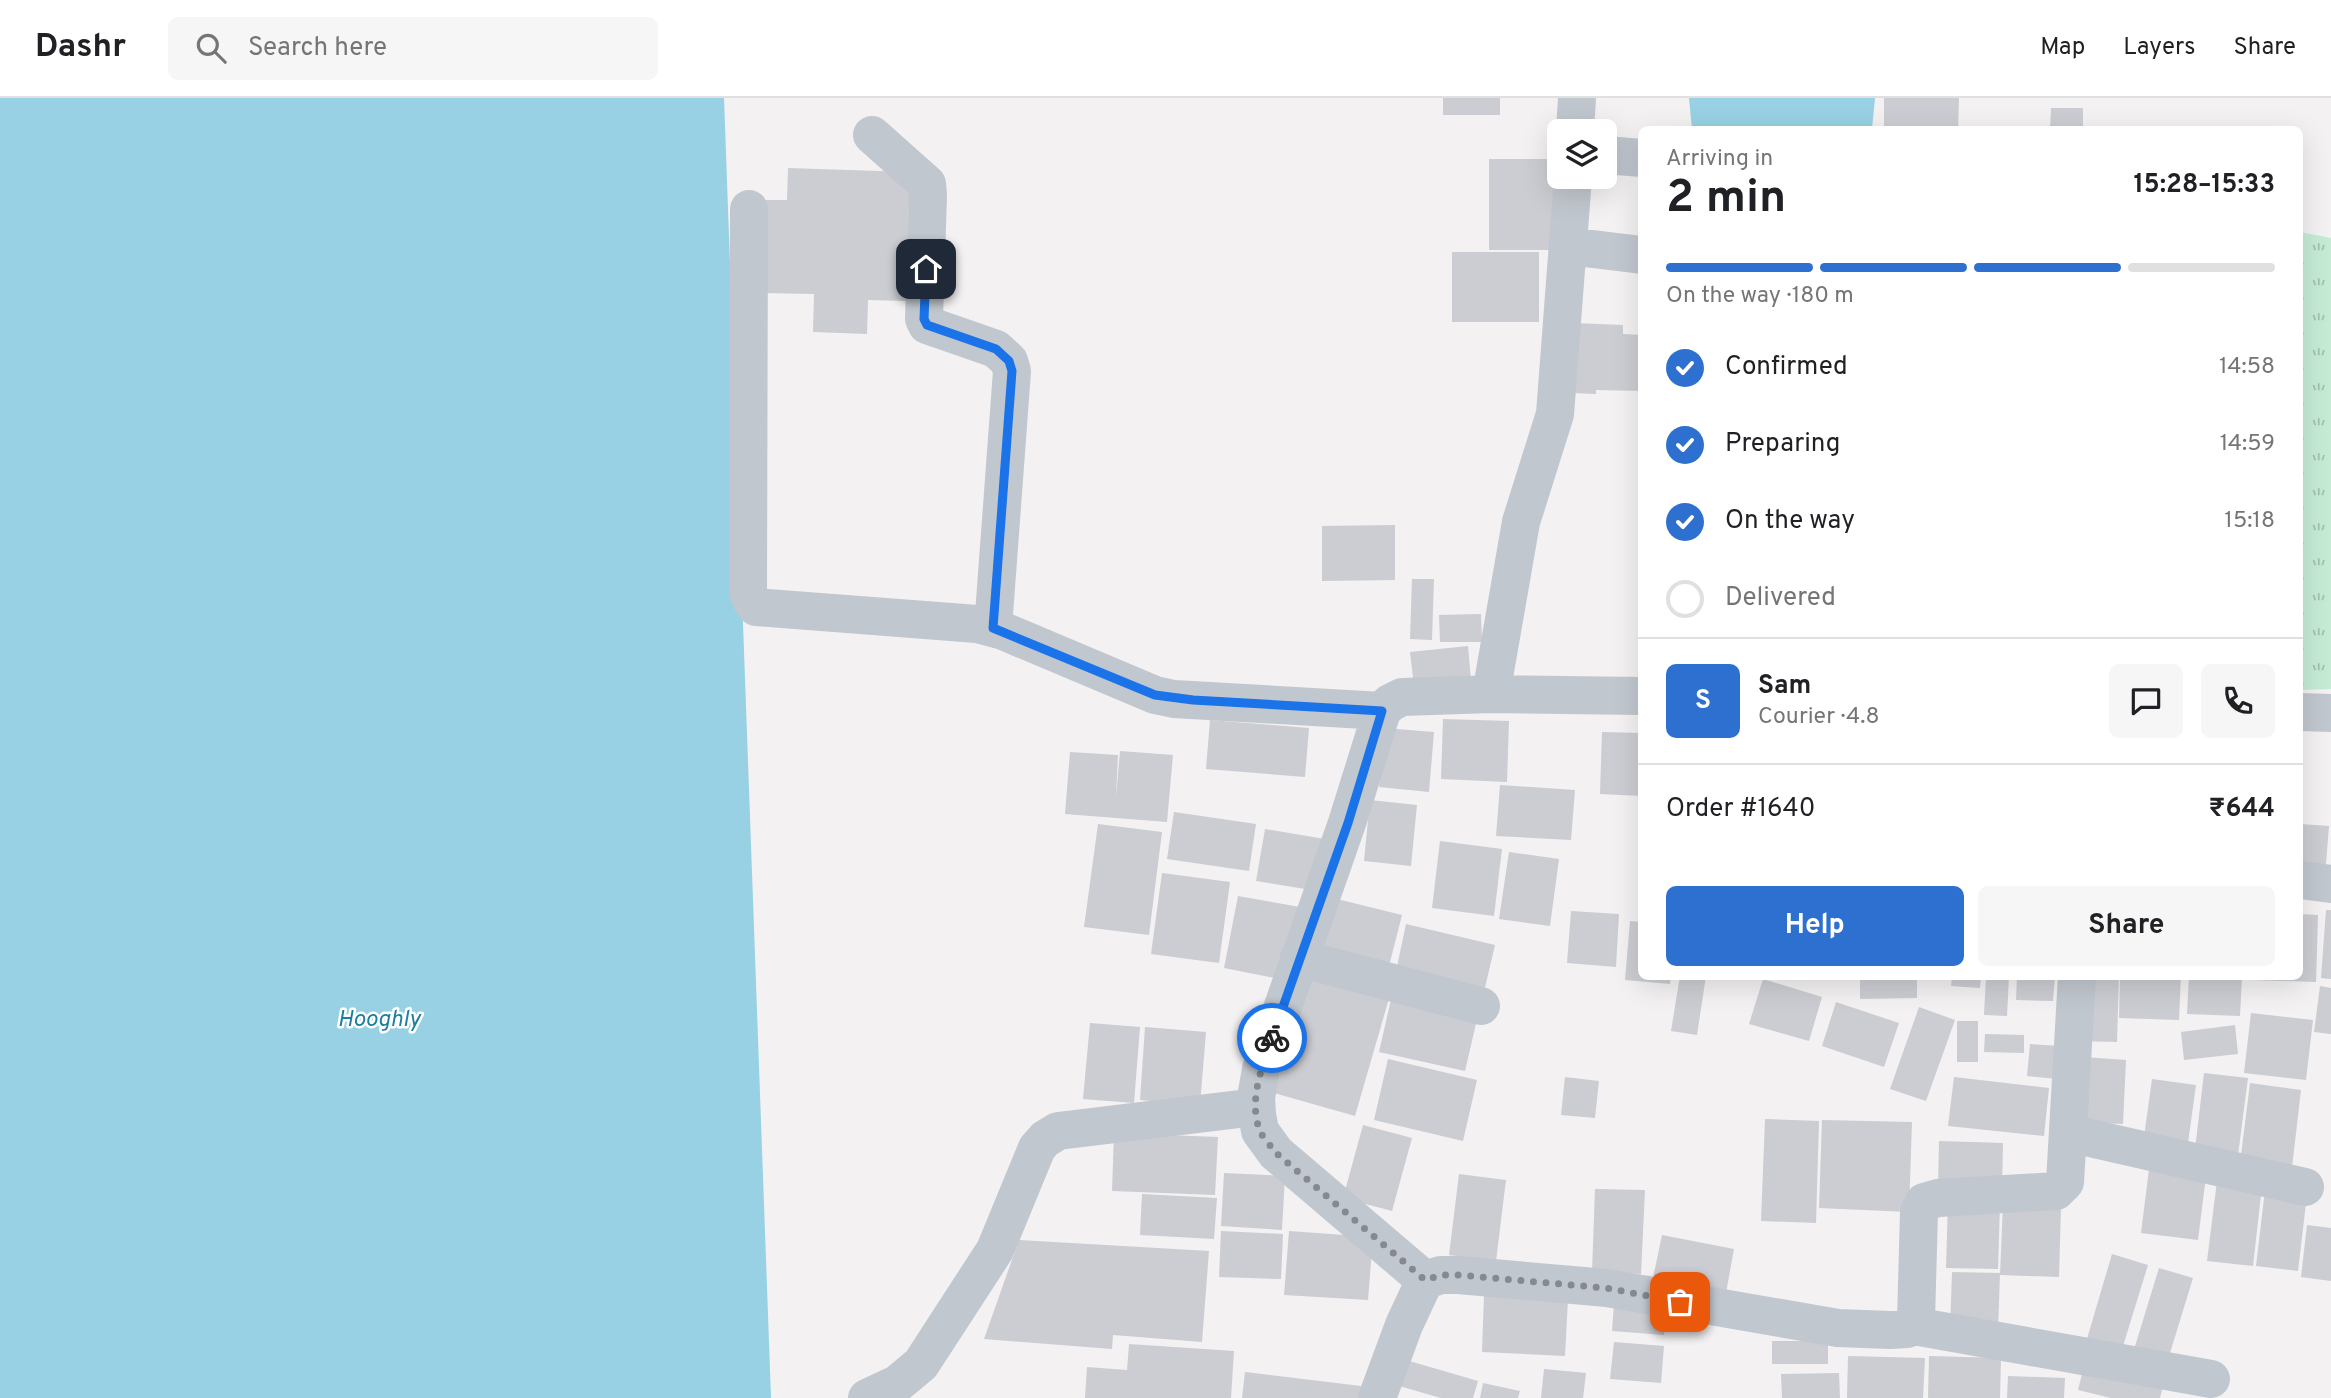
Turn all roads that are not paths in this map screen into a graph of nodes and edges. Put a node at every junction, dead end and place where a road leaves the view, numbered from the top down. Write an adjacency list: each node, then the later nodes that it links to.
1 (1577, 98): 2 (street)
2 (1576, 119)
3 (872, 135): 10 (street)
4 (1617, 156): 5 (street)
5 (1638, 158)
6 (1572, 189): 8 (street)
7 (749, 209): 10 (street)
8 (1568, 246): 9 (street); 11 (street)
9 (1638, 255)
10 (993, 628): 13 (street)
11 (1491, 694): 12 (street); 13 (street)
12 (1638, 696)
13 (1382, 711): 18 (street)
14 (2303, 712): 15 (street)
15 (2331, 713)
16 (2303, 880): 17 (street)
17 (2331, 884)
18 (1299, 958): 20 (street); 21 (street)
19 (2077, 980): 22 (street)
20 (1481, 1006)
21 (1256, 1107): 24 (street); 27 (street)
22 (2068, 1133): 23 (street); 25 (street)
23 (2305, 1187)
24 (1425, 1280): 25 (street); 28 (street)
25 (1914, 1326): 26 (street)
26 (2211, 1379)
27 (867, 1398)
28 (1377, 1398)

